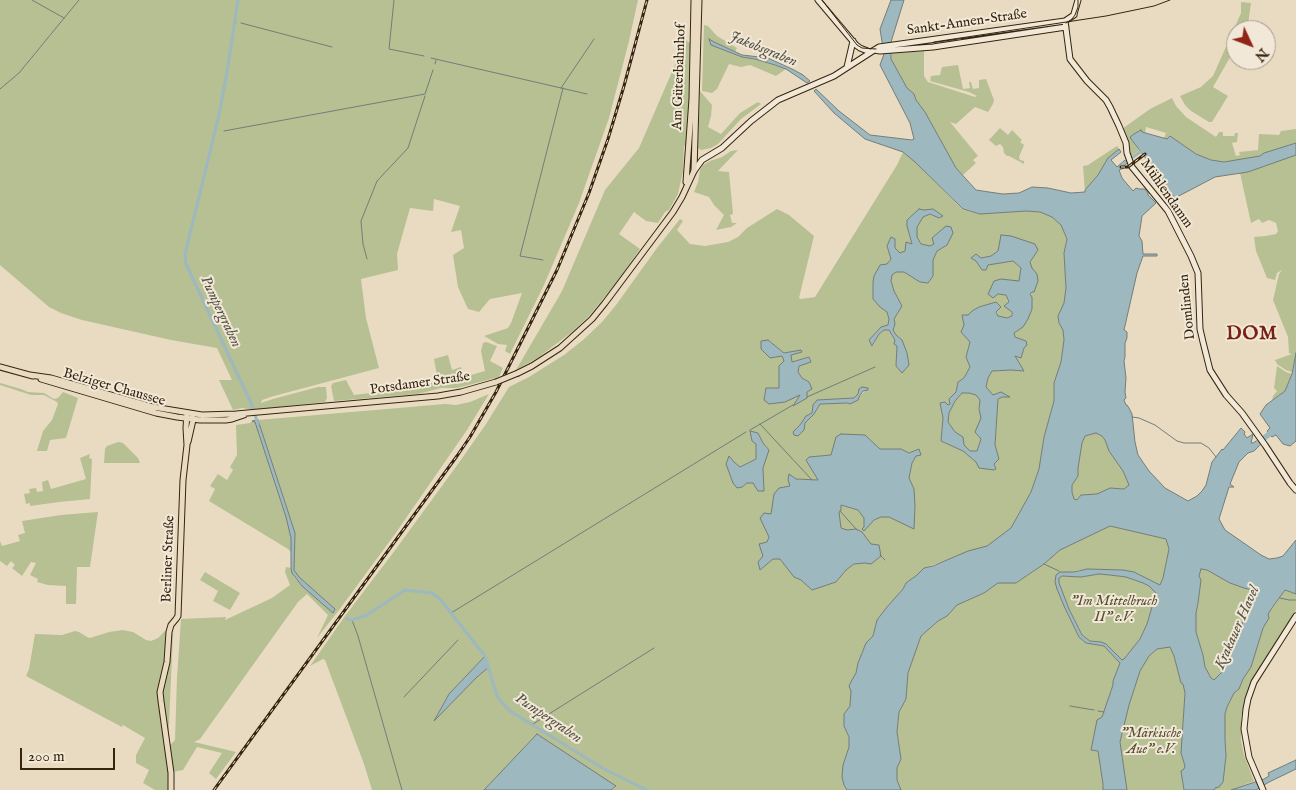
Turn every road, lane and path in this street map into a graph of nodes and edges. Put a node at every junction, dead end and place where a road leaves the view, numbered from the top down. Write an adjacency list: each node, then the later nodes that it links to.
1 (694, 0): 7 (main road, Am Güterbahnhof)
2 (699, 0): 7 (main road, Am Güterbahnhof)
3 (818, 0): 8 (street)
4 (1078, 0): 5 (street)
5 (1065, 21): 6 (street); 9 (street, Sankt-Annen-Straße)
6 (1066, 28): 9 (street, Sankt-Annen-Straße); 16 (street, Mühlendamm)
7 (696, 34): 13 (main road, Am Güterbahnhof)
8 (853, 41): 10 (street); 11 (street)
9 (894, 47): 10 (street, Sankt-Annen-Straße)
10 (871, 51): 11 (street)
11 (847, 67): 12 (street)
12 (711, 155): 13 (street); 14 (street)
13 (691, 156): 14 (main road, Potsdamer Straße); 15 (main road, Potsdamer Straße)
14 (694, 171): 15 (main road, Potsdamer Straße)
15 (684, 190): 18 (main road, Potsdamer Straße, bridge)
16 (1195, 264): 19 (street, Domlinden)
17 (0, 367): 18 (main road, Belziger Chaussee)
18 (189, 416): 21 (main road, Berliner Straße)
19 (1296, 490)
20 (1296, 616): 22 (street)
21 (171, 790)
22 (1263, 790)

